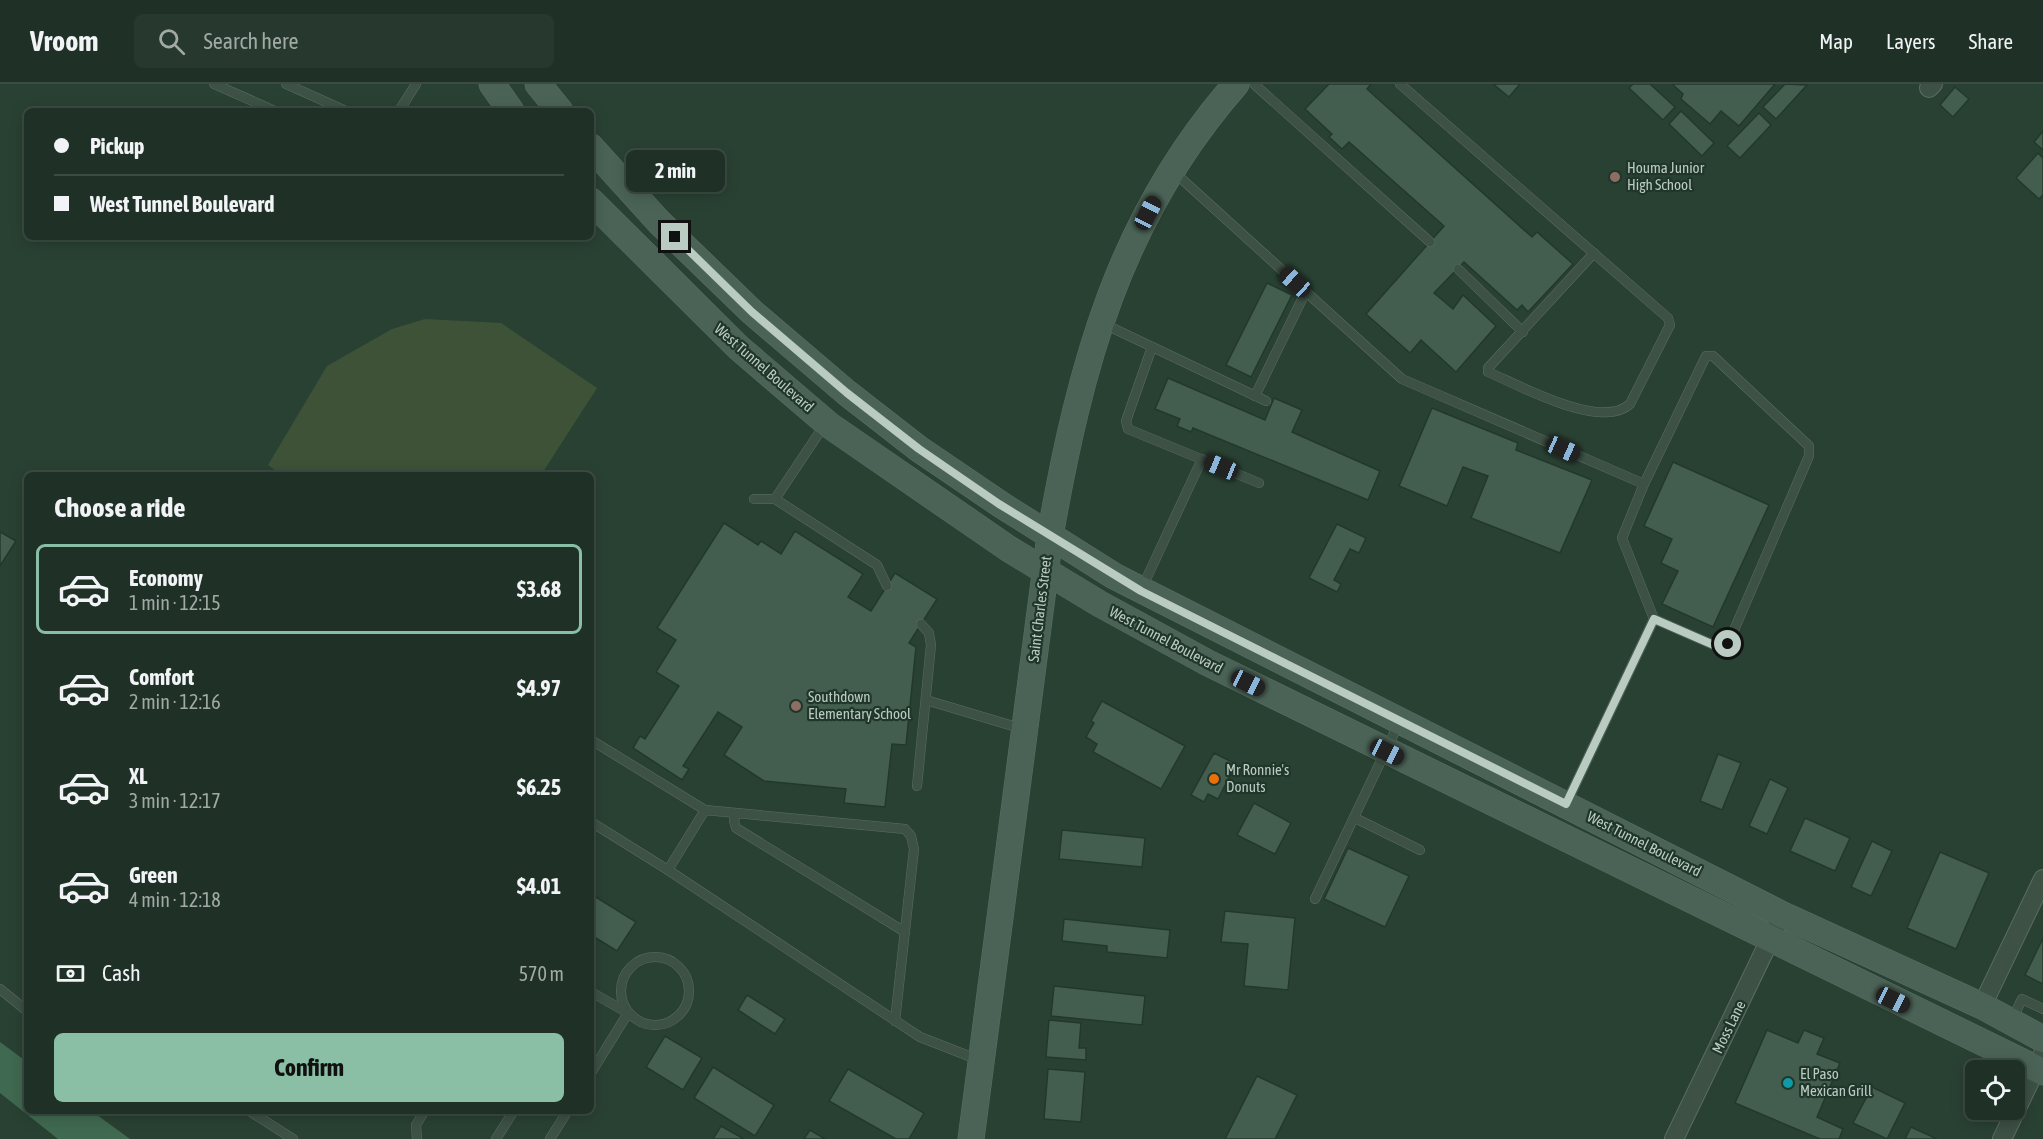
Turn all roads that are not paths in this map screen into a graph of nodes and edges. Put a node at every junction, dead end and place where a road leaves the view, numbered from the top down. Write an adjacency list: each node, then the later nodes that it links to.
1 (214, 84): 9 (lane)
2 (285, 84): 10 (lane)
3 (417, 84): 11 (lane)
4 (492, 84): 12 (main road)
5 (538, 84): 13 (main road)
6 (1236, 84): 15 (main road, Saint Charles Street)
7 (1254, 84): 17 (lane)
8 (1400, 84): 18 (lane)
9 (268, 108)
10 (339, 108)
11 (401, 108)
12 (509, 108)
13 (558, 108)
14 (594, 150): 32 (main road, West Tunnel Boulevard)
15 (1172, 171): 20 (lane); 21 (main road, Saint Charles Street)
16 (594, 204): 26 (main road, West Tunnel Boulevard)
17 (1430, 242)
18 (1594, 253): 22 (lane); 22 (lane)
19 (1458, 269): 22 (lane)
20 (1306, 291): 24 (lane); 29 (lane)
21 (1099, 322): 23 (lane); 32 (main road, Saint Charles Street)
22 (1523, 332)
23 (1152, 347): 24 (lane); 27 (lane)
24 (1255, 396): 25 (lane)
25 (1266, 401)
26 (826, 422): 31 (lane); 33 (main road, West Tunnel Boulevard)
27 (1202, 459): 28 (lane); 35 (lane)
28 (1259, 483)
29 (1644, 484): 36 (lane); 36 (lane)
30 (754, 499): 31 (lane)
31 (775, 499): 34 (lane)
32 (1050, 536): 33 (main road, Saint Charles Street); 35 (main road, West Tunnel Boulevard)
33 (1045, 571): 40 (main road, Saint Charles Street); 42 (main road, West Tunnel Boulevard)
34 (887, 586)
35 (1141, 591): 39 (main road, West Tunnel Boulevard)
36 (1654, 619): 44 (lane)
37 (921, 624): 38 (lane)
38 (926, 700): 40 (lane); 43 (lane)
39 (1400, 721): 42 (lane); 44 (main road, West Tunnel Boulevard)
40 (1025, 729): 66 (main road, Saint Charles Street)
41 (594, 742): 45 (lane)
42 (1387, 752): 47 (lane); 56 (main road, West Tunnel Boulevard)
43 (917, 786)
44 (1566, 804): 54 (main road, West Tunnel Boulevard)
45 (705, 810): 46 (lane); 50 (lane)
46 (736, 814): 55 (lane); 55 (lane)
47 (1355, 818): 49 (lane); 52 (lane)
48 (594, 824): 50 (lane)
49 (1420, 850)
50 (668, 870): 63 (lane)
51 (2043, 879): 53 (street)
52 (1315, 899)
53 (2038, 903): 59 (street)
54 (1781, 914): 56 (street, Moss Lane); 59 (main road, West Tunnel Boulevard)
55 (905, 932): 63 (lane)
56 (1771, 940): 67 (main road, West Tunnel Boulevard); 78 (street, Moss Lane)
57 (0, 989): 60 (lane)
58 (594, 994): 62 (lane)
59 (1982, 1006): 64 (main road, West Tunnel Boulevard)
60 (24, 1009)
61 (2043, 1009): 64 (lane)
62 (628, 1013): 62 (lane); 68 (lane)
63 (896, 1021): 66 (lane)
64 (2011, 1022): 65 (main road, West Tunnel Boulevard)
65 (2043, 1039)
66 (981, 1061): 77 (main road, Saint Charles Street)
67 (2041, 1065): 79 (street)
68 (594, 1067)
69 (254, 1114): 73 (lane)
70 (423, 1114): 74 (lane)
71 (512, 1114): 75 (lane)
72 (566, 1114): 76 (lane)
73 (293, 1139)
74 (417, 1139)
75 (496, 1139)
76 (550, 1139)
77 (971, 1139)
78 (1674, 1139)
79 (2002, 1139)

